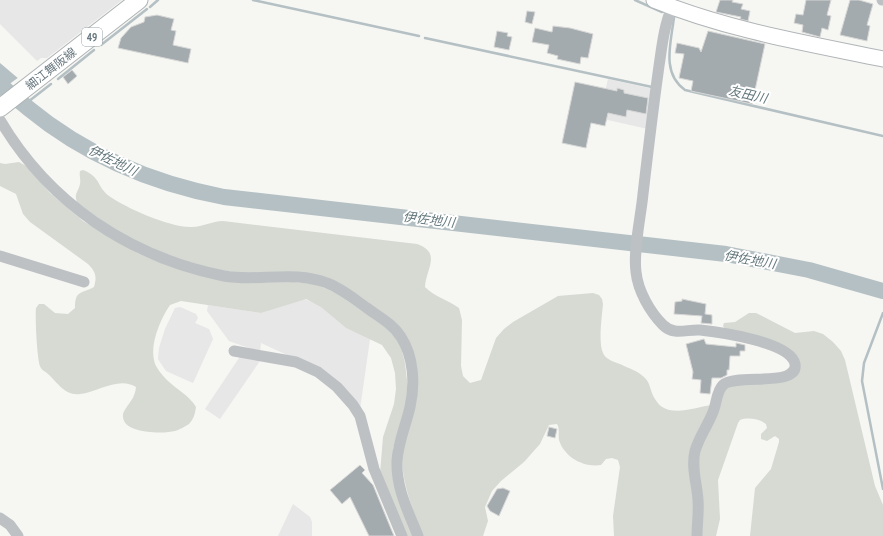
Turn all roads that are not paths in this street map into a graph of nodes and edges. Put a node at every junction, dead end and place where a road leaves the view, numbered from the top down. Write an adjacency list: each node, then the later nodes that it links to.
1 (139, 0): 4 (main road, 細江舞阪線 / 49)
2 (663, 3): 3 (street); 12 (street)
3 (883, 59)
4 (1, 111): 11 (street)
5 (0, 256): 6 (street)
6 (84, 282)
7 (234, 352): 10 (street)
8 (0, 518): 9 (street)
9 (18, 536)
10 (402, 536)
11 (418, 536)
12 (697, 536)

